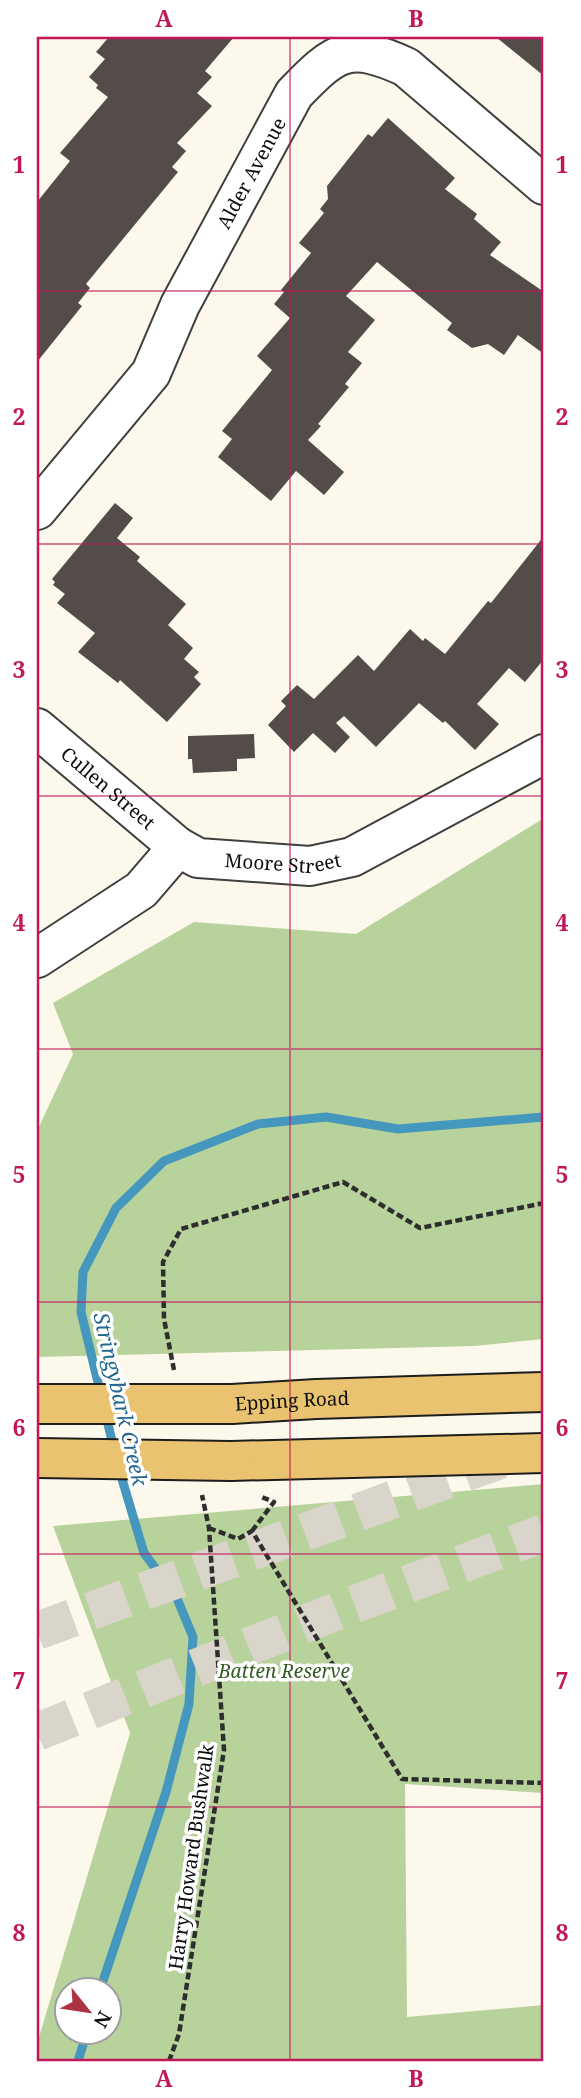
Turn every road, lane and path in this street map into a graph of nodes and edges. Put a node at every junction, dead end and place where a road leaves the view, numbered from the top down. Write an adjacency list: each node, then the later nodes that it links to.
1 (544, 185): 2 (street, Alder Avenue)
2 (37, 510)
3 (37, 728): 5 (street, Cullen Street)
4 (544, 754): 5 (street, Moore Street)
5 (178, 847): 6 (street)
6 (37, 958)
7 (544, 1203): 8 (path)
8 (173, 1365)
9 (544, 1392): 10 (main road, Epping Road, bridge)
10 (37, 1404)
11 (544, 1453): 12 (main road, bridge)
12 (37, 1458)
13 (253, 1493): 14 (path)
14 (252, 1531): 15 (path); 16 (path, Harry Howard Bushwalk)
15 (544, 1783)
16 (169, 2061)

